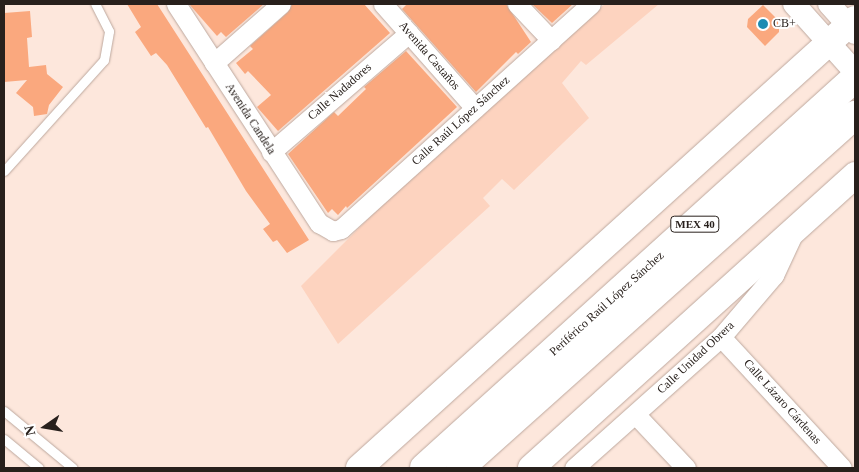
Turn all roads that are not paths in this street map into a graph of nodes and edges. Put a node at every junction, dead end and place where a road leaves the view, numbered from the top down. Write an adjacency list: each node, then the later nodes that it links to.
1 (95, 4): 19 (lane)
2 (176, 4): 13 (street, Avenida Candela)
3 (280, 4): 13 (street)
4 (382, 4): 10 (street, Avenida Castaños)
5 (518, 4): 11 (street)
6 (592, 4): 11 (street, Calle Raúl López Sánchez)
7 (794, 4): 12 (street)
8 (829, 4): 9 (street)
9 (853, 26): 12 (main road)
10 (409, 33): 16 (street, Avenida Castaños); 18 (street, Calle Nadadores)
11 (551, 40): 16 (street, Calle Raúl López Sánchez)
12 (829, 43): 14 (street); 30 (main road)
13 (214, 63): 18 (street, Avenida Candela)
14 (855, 72)
15 (855, 78): 24 (highway, Periférico Raúl López Sánchez / MEX 40)
16 (475, 108): 21 (street, Calle Raúl López Sánchez)
17 (855, 115): 24 (highway, Periférico Raúl López Sánchez / MEX 40)
18 (271, 152): 21 (street, Avenida Candela)
19 (4, 171)
20 (855, 175): 22 (main road)
21 (327, 230)
22 (795, 230): 23 (street, Calle Unidad Obrera); 33 (main road)
23 (722, 337): 26 (street, Calle Unidad Obrera); 36 (street, Calle Lázaro Cárdenas)
24 (540, 381): 31 (highway, Periférico Raúl López Sánchez / MEX 40); 32 (highway, Periférico Raúl López Sánchez / MEX 40)
25 (4, 411): 29 (lane)
26 (636, 414): 34 (street, Calle Unidad Obrera); 35 (street)
27 (4, 439): 28 (lane)
28 (39, 468)
29 (73, 468)
30 (360, 468)
31 (424, 468)
32 (460, 468)
33 (531, 468)
34 (574, 468)
35 (686, 468)
36 (842, 468)

